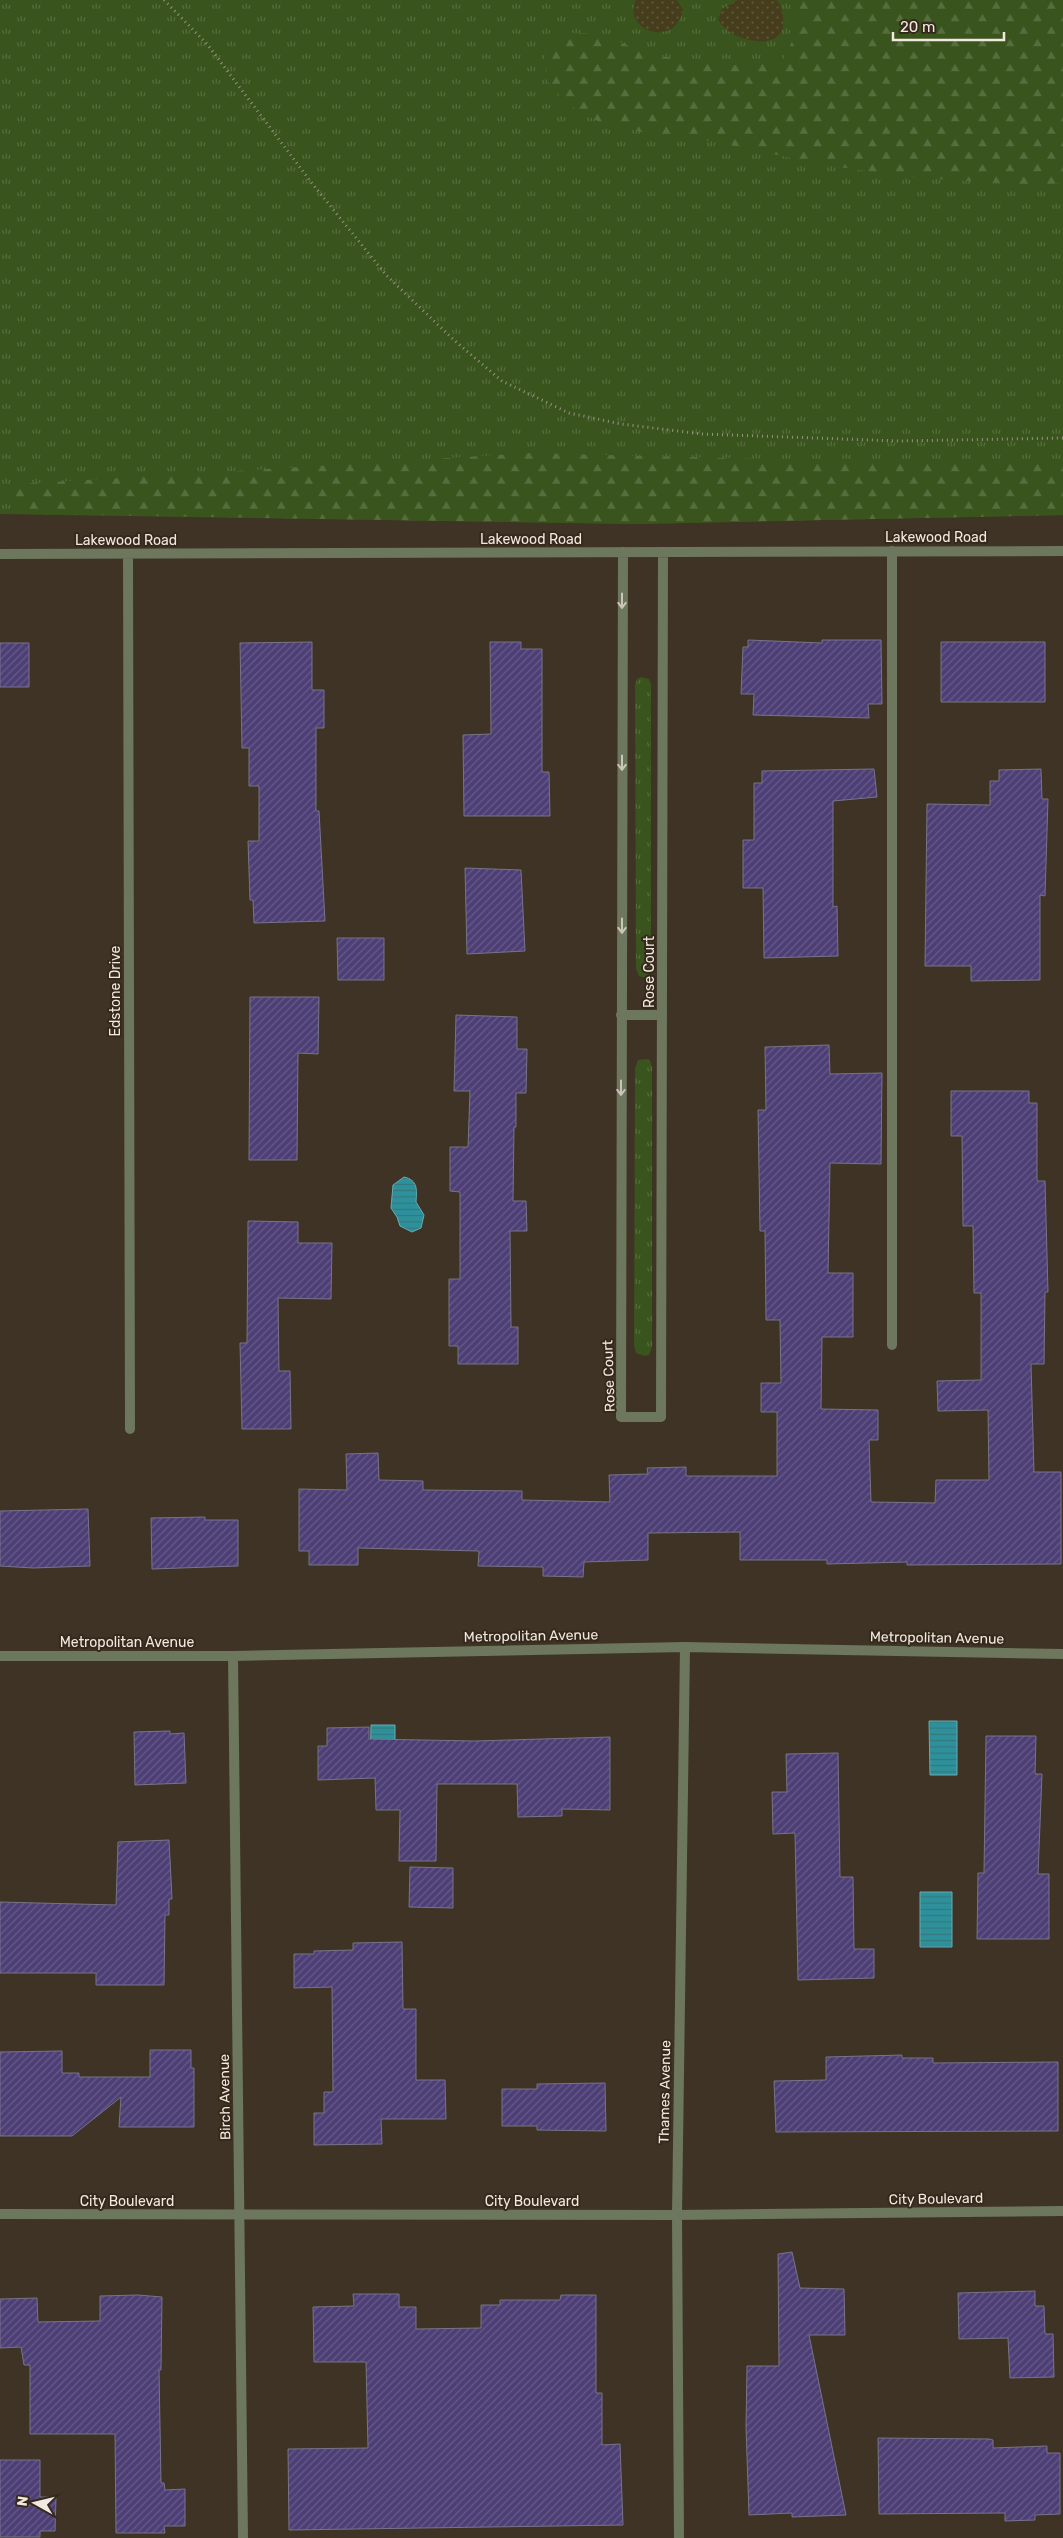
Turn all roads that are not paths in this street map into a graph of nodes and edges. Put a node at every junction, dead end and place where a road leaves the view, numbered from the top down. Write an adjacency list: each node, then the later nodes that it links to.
1 (892, 551): 2 (street, Lakewood Road); 4 (street, Lakewood Road); 9 (street)
2 (1063, 551)
3 (623, 552): 4 (street, Lakewood Road); 6 (street, Lakewood Road); 7 (street, Rose Court, one-way to 7)
4 (663, 552): 8 (street, Rose Court)
5 (0, 554): 6 (street, Lakewood Road)
6 (128, 554): 10 (street, Edstone Drive)
7 (622, 1015): 8 (street); 8 (street, Rose Court, one-way to 8)
8 (662, 1015)
9 (892, 1345)
10 (130, 1429)
11 (686, 1647): 12 (street, Metropolitan Avenue); 14 (street, Metropolitan Avenue); 18 (street, Thames Avenue)
12 (1063, 1654)
13 (0, 1656): 14 (street, Metropolitan Avenue)
14 (233, 1656): 17 (street, Birch Avenue)
15 (1063, 2211): 18 (street, City Boulevard)
16 (0, 2214): 17 (street, City Boulevard)
17 (240, 2214): 18 (street, City Boulevard); 19 (street, Birch Avenue)
18 (677, 2215): 20 (street, Thames Avenue)
19 (243, 2538)
20 (679, 2538)

